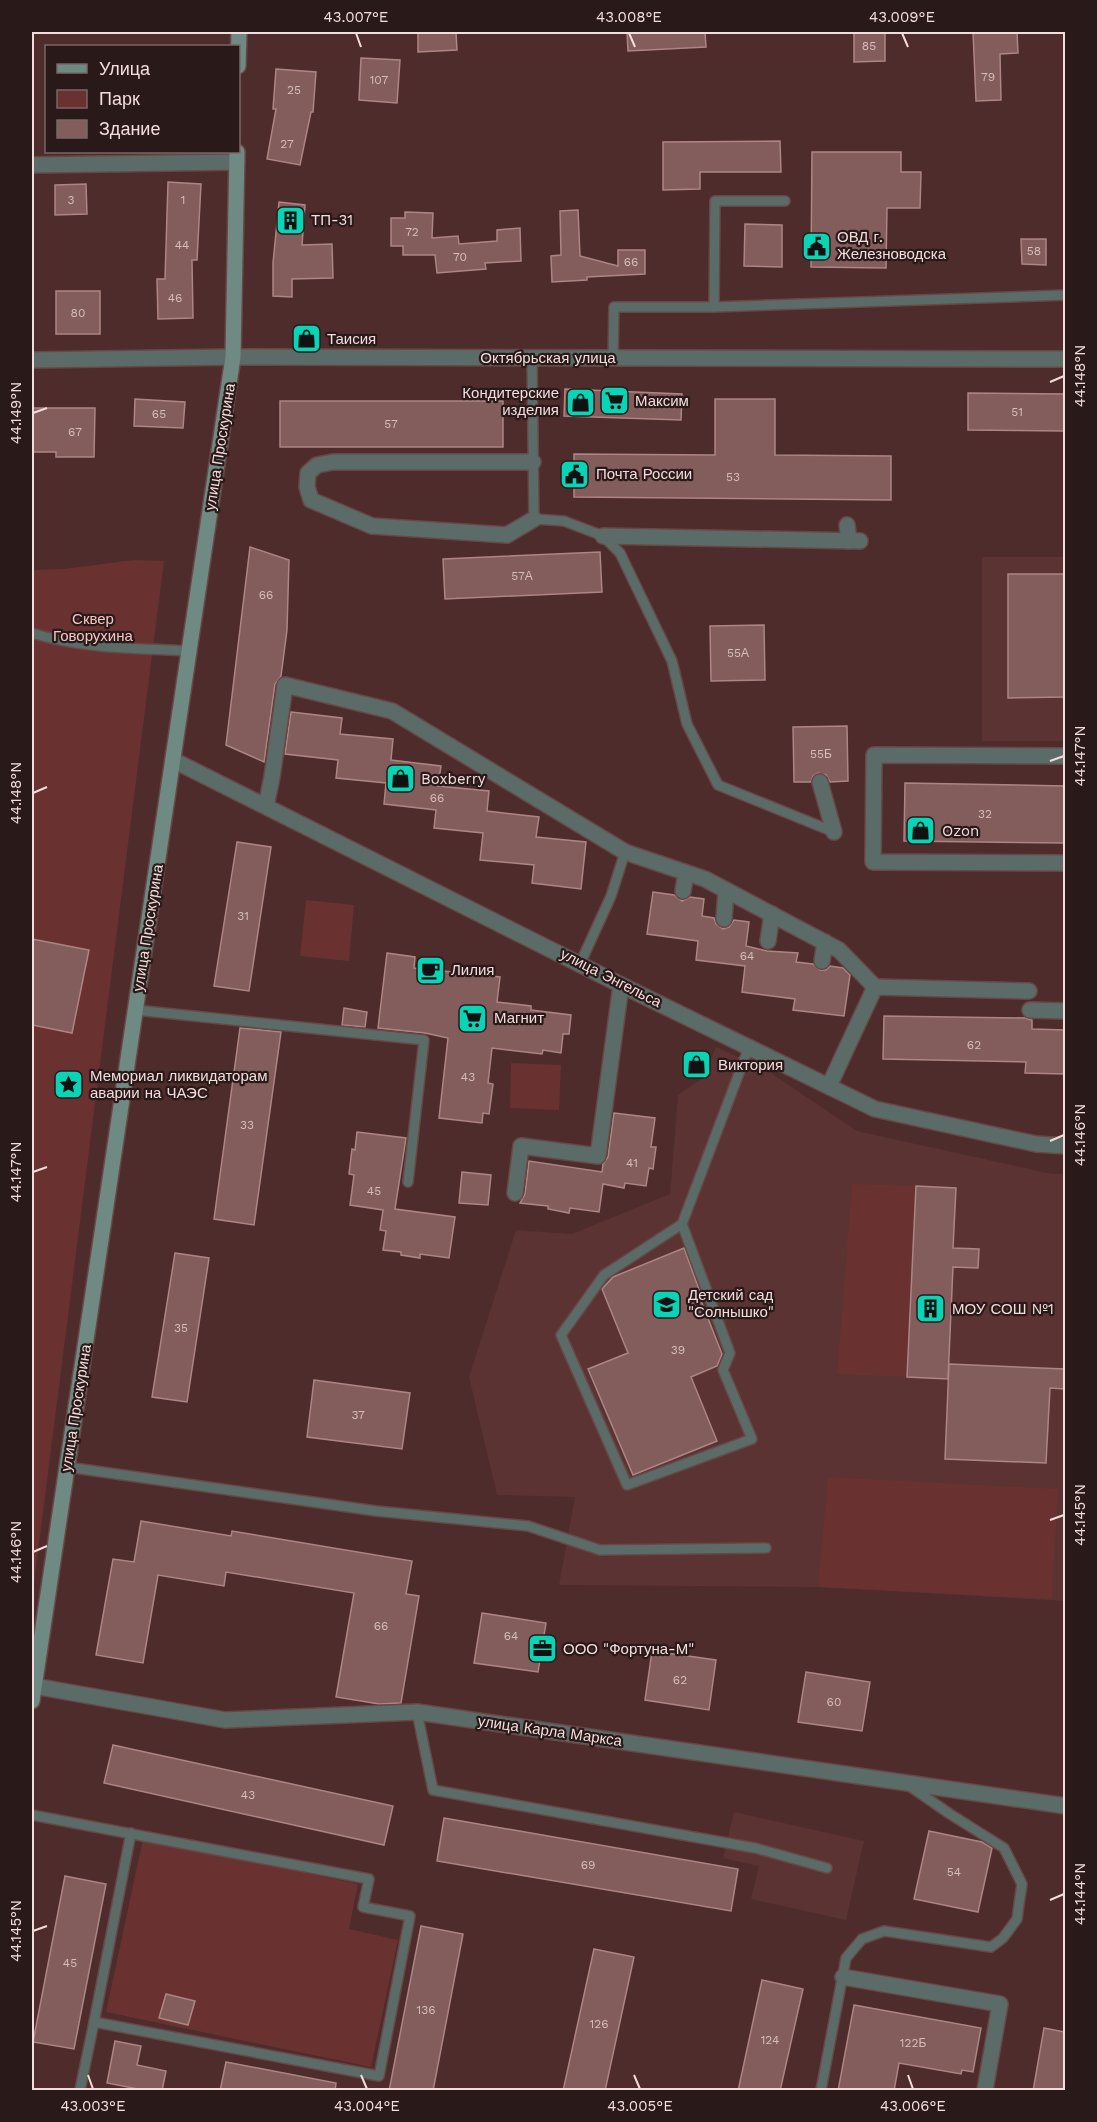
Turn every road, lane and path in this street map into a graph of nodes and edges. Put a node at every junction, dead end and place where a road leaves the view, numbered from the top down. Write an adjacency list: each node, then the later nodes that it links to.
1 (237, 157): 2 (street); 6 (street, улица Проскурина)
2 (32, 165)
3 (785, 201): 5 (lane)
4 (1065, 295): 5 (lane)
5 (714, 307): 8 (lane)
6 (233, 357): 7 (street, Октябрьская улица); 10 (street, Октябрьская улица); 16 (street, улица Проскурина)
7 (532, 358): 8 (street, Октябрьская улица); 11 (lane)
8 (613, 358): 9 (street, Октябрьская улица)
9 (1065, 359)
10 (32, 360)
11 (533, 462): 12 (lane); 12 (street)
12 (534, 519): 13 (lane)
13 (611, 532): 14 (street); 21 (lane)
14 (852, 535)
15 (32, 633): 16 (lane)
16 (189, 651): 18 (street, улица Проскурина)
17 (1065, 756): 23 (street)
18 (173, 760): 20 (street, улица Энгельса); 36 (street, улица Проскурина)
19 (820, 782): 21 (street)
20 (266, 806): 22 (street); 32 (street, улица Энгельса)
21 (834, 832)
22 (625, 852): 24 (street); 32 (lane)
23 (1065, 863)
24 (686, 873): 25 (street); 26 (street)
25 (726, 890): 27 (street); 28 (street)
26 (683, 891)
27 (772, 914): 29 (street); 30 (street)
28 (724, 919)
29 (768, 941)
30 (825, 942): 31 (street); 34 (street)
31 (822, 961)
32 (580, 964): 33 (street, улица Энгельса)
33 (621, 985): 39 (street, улица Энгельса); 43 (street)
34 (875, 987): 35 (street); 40 (street)
35 (1029, 992)
36 (135, 1010): 42 (lane); 45 (street, улица Проскурина)
37 (1030, 1011): 38 (street)
38 (1065, 1011)
39 (749, 1047): 40 (street, улица Энгельса); 44 (lane)
40 (829, 1086): 41 (street, улица Энгельса)
41 (1065, 1146)
42 (408, 1182)
43 (515, 1192)
44 (682, 1224): 44 (lane)
45 (67, 1467): 46 (lane); 47 (street, улица Проскурина)
46 (766, 1548)
47 (34, 1686): 48 (street, улица Проскурина); 49 (street, улица Карла Маркса)
48 (32, 1701)
49 (417, 1712): 50 (street, улица Карла Маркса); 54 (lane)
50 (905, 1783): 51 (street, улица Карла Маркса); 55 (lane)
51 (1065, 1806)
52 (32, 1815): 53 (lane)
53 (131, 1833): 56 (lane); 56 (lane)
54 (827, 1868)
55 (843, 1977): 58 (lane); 59 (street)
56 (94, 2022): 57 (lane)
57 (80, 2091)
58 (821, 2091)
59 (985, 2091)

